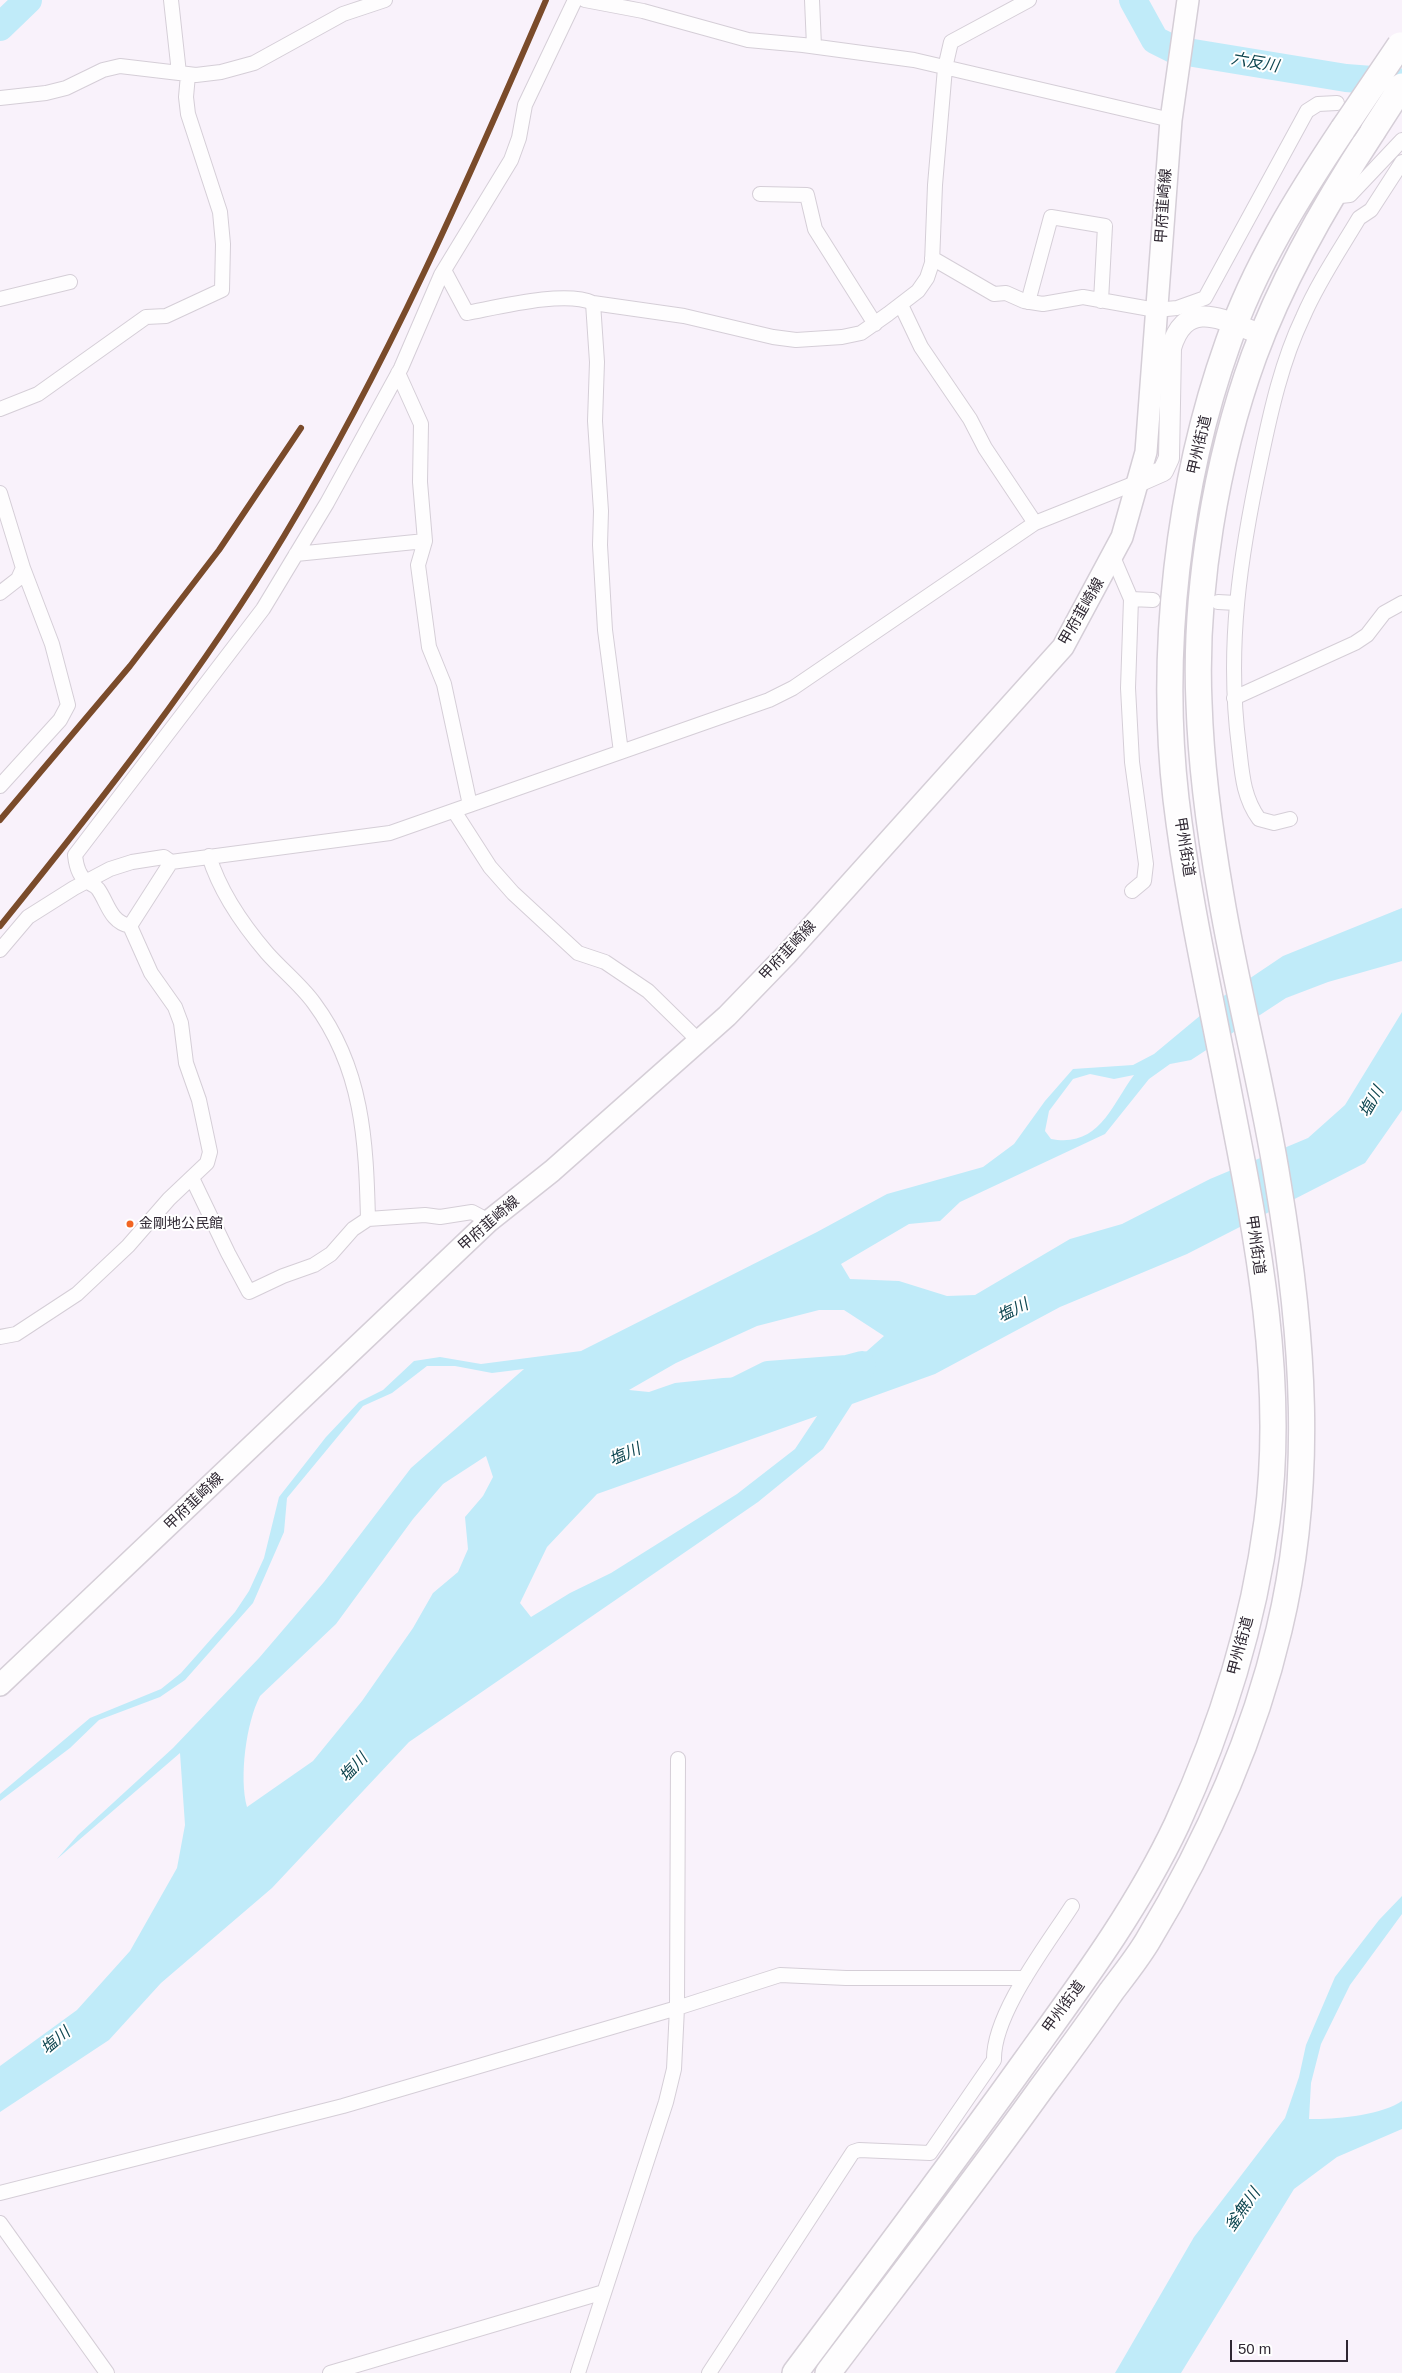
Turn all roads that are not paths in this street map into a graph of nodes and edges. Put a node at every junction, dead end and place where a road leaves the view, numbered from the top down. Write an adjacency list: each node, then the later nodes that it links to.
1 (171, 0): 11 (street)
2 (385, 0): 11 (street)
3 (575, 0): 21 (street)
4 (585, 0): 9 (street)
5 (812, 0): 9 (street)
6 (1029, 0): 10 (street)
7 (1188, 0): 15 (main road, 甲府韮崎線)
8 (1401, 44): 30 (highway, 甲州街道, bridge)
9 (814, 46): 10 (street)
10 (945, 68): 15 (street); 20 (street)
11 (183, 74): 13 (street); 33 (street)
12 (1402, 86): 19 (highway, 甲州街道, bridge)
13 (0, 98)
14 (1338, 103): 28 (street)
15 (1171, 120): 28 (main road, 甲府韮崎線)
16 (1402, 140): 19 (street)
17 (1402, 162): 46 (street)
18 (760, 194): 29 (street)
19 (1331, 196): 31 (highway, 甲州街道)
20 (932, 258): 25 (street); 27 (street)
21 (444, 270): 26 (street); 32 (street)
22 (70, 282): 23 (street)
23 (0, 299)
24 (1101, 301): 25 (street); 25 (street); 28 (street)
25 (1028, 302)
26 (593, 303): 29 (street); 48 (street)
27 (900, 304): 29 (street); 36 (street)
28 (1156, 310): 34 (main road, 甲府韮崎線)
29 (875, 324)
30 (1235, 325): 31 (street); 34 (street); 70 (highway, 甲州街道)
31 (1263, 335): 71 (highway, 甲州街道)
32 (398, 373): 37 (street); 38 (street)
33 (0, 409)
34 (1138, 482): 36 (street); 39 (main road, 甲府韮崎線)
35 (0, 493): 40 (street)
36 (1035, 523): 48 (street)
37 (425, 541): 38 (street); 50 (street)
38 (296, 554): 55 (street)
39 (1113, 557): 42 (street); 59 (main road, 甲府韮崎線)
40 (24, 568): 41 (street); 49 (street)
41 (0, 593)
42 (1131, 599): 43 (street); 56 (street)
43 (1153, 600)
44 (1218, 602): 46 (street)
45 (1402, 603): 47 (street)
46 (1236, 604): 47 (street)
47 (1234, 698): 52 (street)
48 (621, 752): 50 (street)
49 (0, 786)
50 (470, 805): 51 (street)
51 (454, 811): 53 (street); 59 (street)
52 (1290, 819)
53 (209, 856): 54 (street); 61 (street)
54 (171, 862): 55 (street); 57 (street)
55 (86, 881): 57 (street); 58 (street)
56 (1132, 891)
57 (130, 926): 60 (street)
58 (0, 950)
59 (700, 1041): 62 (main road, 甲府韮崎線)
60 (192, 1178): 61 (street); 63 (street)
61 (368, 1219): 62 (street)
62 (489, 1222): 64 (main road, 甲府韮崎線)
63 (0, 1338)
64 (0, 1685)
65 (678, 1759): 68 (street)
66 (1072, 1906): 67 (street)
67 (1025, 1978): 68 (street); 69 (street)
68 (677, 2008): 72 (street); 74 (street)
69 (957, 2113): 70 (street); 78 (street)
70 (976, 2130): 71 (street); 79 (highway, 甲州街道)
71 (998, 2148): 80 (highway, 甲州街道)
72 (0, 2193)
73 (0, 2223): 75 (street)
74 (604, 2292): 76 (street); 77 (street)
75 (107, 2373)
76 (330, 2373)
77 (578, 2373)
78 (709, 2373)
79 (795, 2373)
80 (828, 2373)

